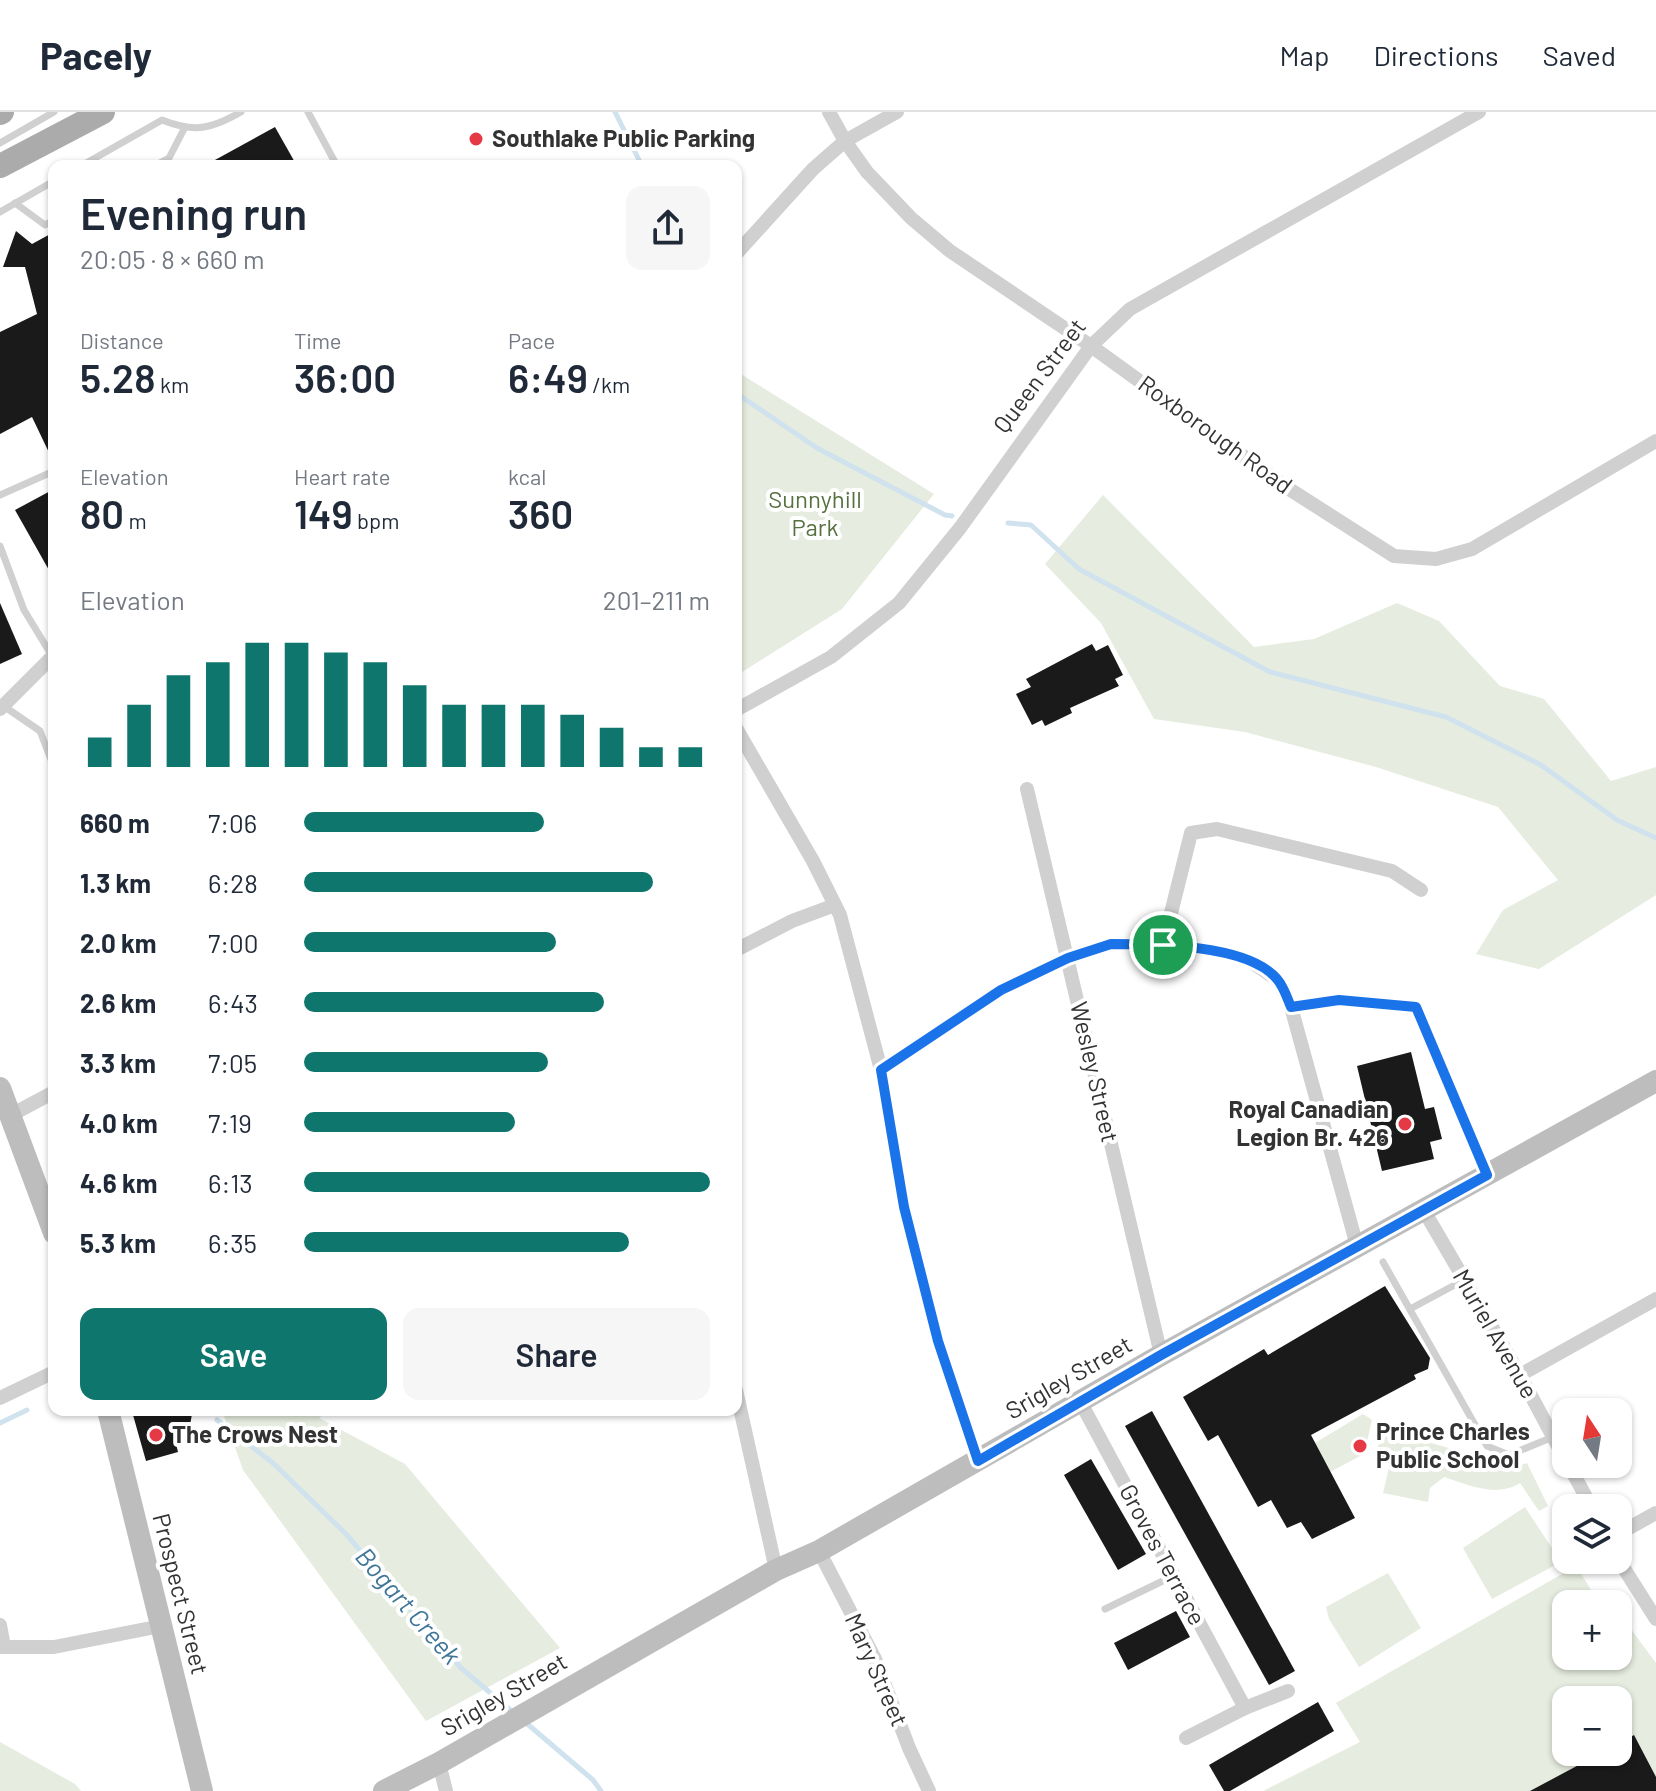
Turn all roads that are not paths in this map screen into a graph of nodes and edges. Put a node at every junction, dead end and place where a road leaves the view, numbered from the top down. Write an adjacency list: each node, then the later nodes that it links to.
1 (54, 112): 10 (lane)
2 (103, 112): 14 (main road)
3 (241, 112): 8 (lane)
4 (308, 112): 13 (lane)
5 (829, 112): 9 (street, Roxborough Road)
6 (897, 112): 9 (street)
7 (1479, 112): 20 (street, Queen Street)
8 (184, 129): 11 (lane); 12 (lane)
9 (845, 141): 19 (street); 20 (street, Roxborough Road)
10 (0, 143)
11 (92, 160)
12 (165, 160)
13 (334, 160)
14 (0, 166)
15 (48, 184): 16 (lane)
16 (15, 203): 17 (lane); 18 (lane)
17 (0, 213)
18 (48, 223)
19 (742, 247)
20 (1091, 346): 21 (street, Roxborough Road); 27 (street, Queen Street)
21 (1656, 441)
22 (48, 474): 23 (lane)
23 (0, 495)
24 (0, 546): 25 (lane)
25 (48, 647)
26 (48, 660): 28 (street)
27 (742, 707)
28 (2, 708): 30 (lane)
29 (742, 738): 33 (street)
30 (48, 752)
31 (1027, 789): 36 (street, Wesley Street)
32 (1421, 890): 34 (street)
33 (835, 905): 35 (street); 38 (street)
34 (1163, 945): 36 (street); 37 (street)
35 (742, 947)
36 (1068, 958): 38 (street); 51 (street, Wesley Street)
37 (1291, 1007): 43 (street); 46 (street)
38 (881, 1070): 60 (street)
39 (1656, 1081): 43 (street, Srigley Street)
40 (0, 1088): 42 (street)
41 (48, 1095): 42 (street)
42 (5, 1118): 45 (street)
43 (1487, 1175): 44 (street, Srigley Street)
44 (1423, 1209): 46 (street, Srigley Street); 48 (street, Muriel Avenue)
45 (48, 1219)
46 (1357, 1246): 51 (street, Srigley Street)
47 (1383, 1262): 50 (lane)
48 (1464, 1280): 50 (lane); 53 (street, Muriel Avenue)
49 (1656, 1299): 53 (street)
50 (1410, 1309): 59 (lane)
51 (1161, 1355): 55 (street, Srigley Street)
52 (48, 1375): 54 (street)
53 (1520, 1375): 58 (street, Muriel Avenue)
54 (0, 1398)
55 (1081, 1403): 60 (street, Srigley Street); 66 (street, Groves Terrace)
56 (109, 1416): 70 (street, Prospect Street)
57 (742, 1416): 64 (street)
58 (1552, 1435)
59 (1552, 1437)
60 (978, 1461): 63 (street, Srigley Street)
61 (1656, 1513): 62 (street)
62 (1632, 1526)
63 (819, 1551): 64 (street, Srigley Street); 79 (street, Mary Street)
64 (776, 1570): 75 (street, Srigley Street)
65 (1628, 1574): 68 (street)
66 (1173, 1576): 67 (lane); 73 (street, Groves Terrace)
67 (1105, 1609)
68 (1656, 1619)
69 (0, 1625): 71 (street)
70 (161, 1626): 71 (street); 76 (street, Prospect Street)
71 (2, 1647)
72 (1288, 1691): 73 (street)
73 (1245, 1708): 74 (street)
74 (1186, 1738)
75 (439, 1763): 77 (street, Srigley Street); 78 (street)
76 (202, 1791)
77 (384, 1791)
78 (446, 1791)
79 (929, 1791)

